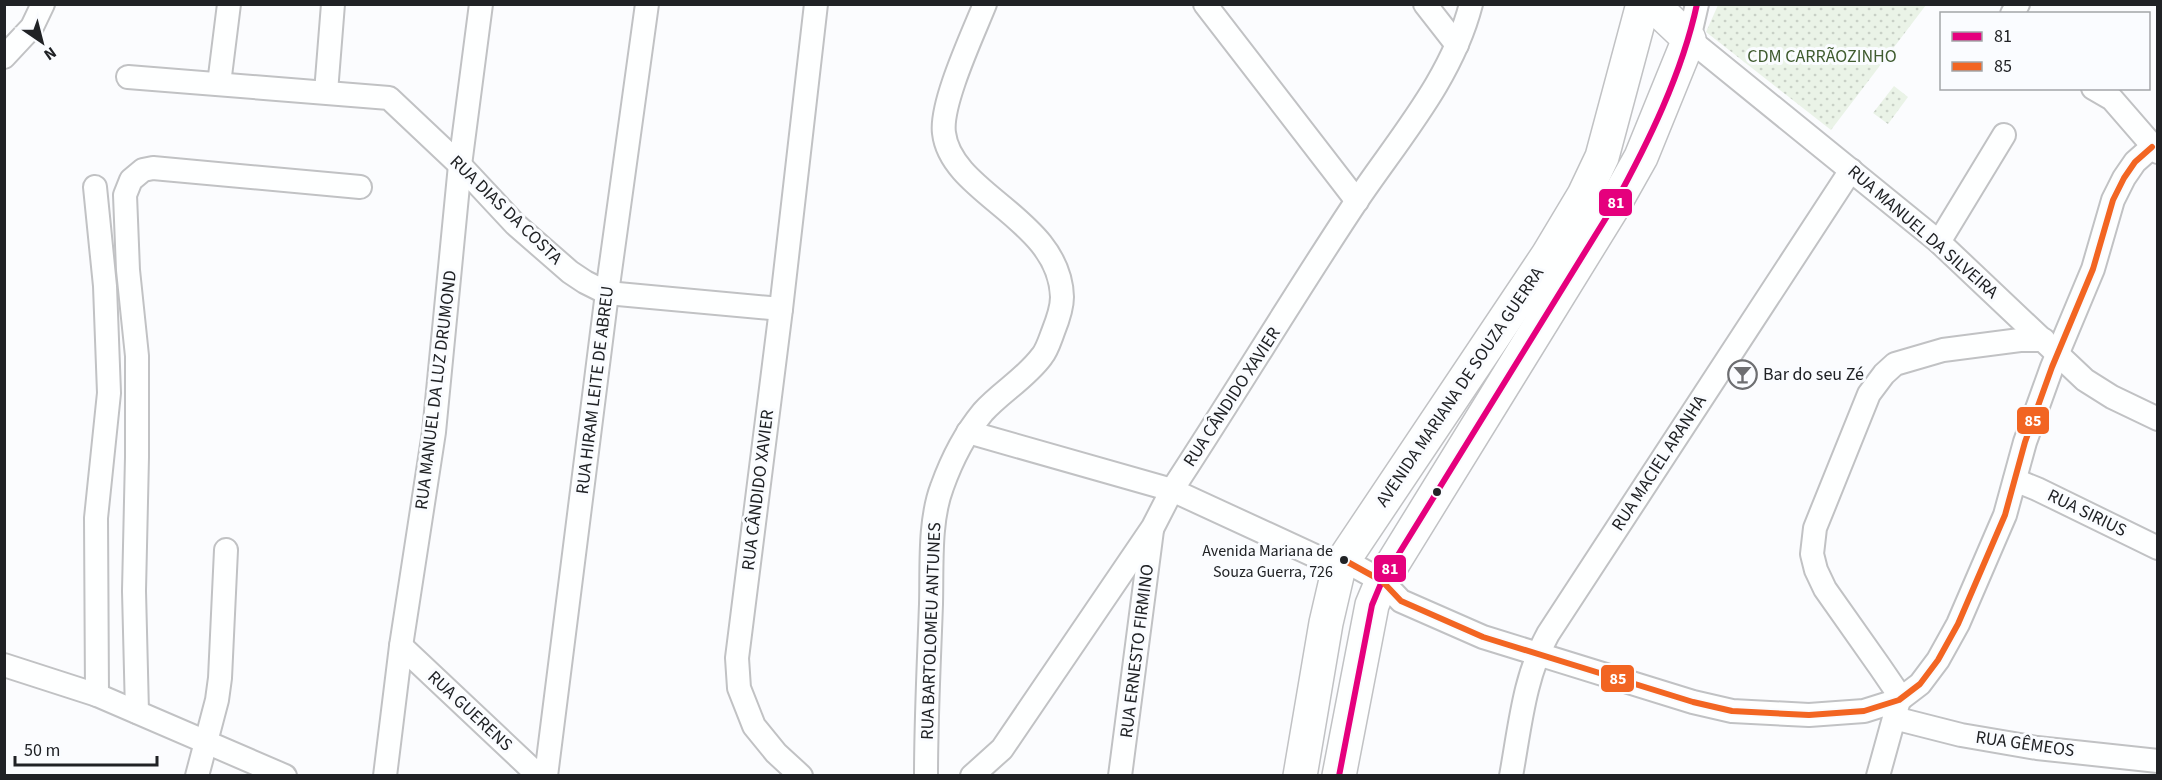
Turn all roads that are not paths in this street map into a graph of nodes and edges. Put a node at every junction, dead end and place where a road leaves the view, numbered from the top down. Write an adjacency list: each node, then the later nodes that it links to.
1 (42, 4): 16 (street)
2 (229, 4): 18 (street)
3 (333, 4): 20 (street)
4 (481, 4): 23 (street, RUA MANUEL DA LUZ DRUMOND)
5 (647, 4): 29 (street, RUA HIRAM LEITE DE ABREU)
6 (816, 4): 30 (street, RUA CÂNDIDO XAVIER)
7 (985, 4): 33 (street, RUA BARTOLOMEU ANTUNES)
8 (1205, 4): 27 (street)
9 (1425, 4): 15 (street)
10 (1471, 4): 15 (street, RUA CÂNDIDO XAVIER)
11 (1643, 4): 39 (main road, AVENIDA MARIANA DE SOUZA GUERRA)
12 (1652, 4): 14 (main road)
13 (1697, 4): 14 (street, AVENIDA MARIANA DE SOUZA GUERRA)
14 (1689, 39): 24 (street, RUA MANUEL DA SILVEIRA); 40 (main road, AVENIDA MARIANA DE SOUZA GUERRA)
15 (1457, 45): 27 (street, RUA CÂNDIDO XAVIER)
16 (4, 57)
17 (128, 77): 18 (street)
18 (219, 84): 20 (street)
19 (2107, 92): 22 (street)
20 (326, 93): 23 (street, RUA DIAS DA COSTA)
21 (2004, 135): 28 (street)
22 (2155, 149): 31 (street)
23 (460, 165): 29 (street, RUA DIAS DA COSTA); 42 (street, RUA MANUEL DA LUZ DRUMOND)
24 (1851, 170): 28 (street, RUA MANUEL DA SILVEIRA); 43 (street, RUA MACIEL ARANHA)
25 (95, 187): 45 (street)
26 (360, 187): 47 (street)
27 (1357, 201): 35 (street, RUA CÂNDIDO XAVIER)
28 (1939, 242): 31 (street, RUA MANUEL DA SILVEIRA)
29 (608, 293): 30 (street, RUA DIAS DA COSTA); 54 (street, RUA HIRAM LEITE DE ABREU)
30 (781, 309): 55 (street, RUA CÂNDIDO XAVIER)
31 (2051, 347): 32 (street, RUA MANUEL DA SILVEIRA); 34 (street); 46 (street)
32 (2157, 419)
33 (968, 432): 35 (street); 56 (street, RUA BARTOLOMEU ANTUNES)
34 (2016, 480): 37 (street, RUA SIRIUS); 46 (street)
35 (1172, 490): 36 (street, RUA CÂNDIDO XAVIER); 39 (street)
36 (1153, 527): 57 (street, RUA CÂNDIDO XAVIER); 58 (street, RUA ERNESTO FIRMINO)
37 (2157, 548)
38 (226, 550): 48 (street)
39 (1342, 563): 40 (street); 41 (main road, AVENIDA MARIANA DE SOUZA GUERRA)
40 (1385, 596): 41 (street); 43 (street); 60 (main road, AVENIDA MARIANA DE SOUZA GUERRA)
41 (1330, 603): 59 (main road, AVENIDA MARIANA DE SOUZA GUERRA)
42 (401, 646): 52 (street, RUA MANUEL DA LUZ DRUMOND); 53 (street, RUA GUERENS)
43 (1537, 654): 46 (street); 61 (street, RUA MACIEL ARANHA)
44 (4, 665): 45 (street)
45 (97, 695): 47 (street)
46 (1896, 709): 49 (street, RUA GÊMEOS); 62 (street)
47 (137, 712): 48 (street)
48 (205, 742): 50 (street); 51 (street)
49 (2157, 761)
50 (197, 776)
51 (285, 776)
52 (385, 776)
53 (539, 776)
54 (546, 776)
55 (801, 776)
56 (926, 776)
57 (972, 776)
58 (1120, 776)
59 (1300, 776)
60 (1339, 776)
61 (1511, 776)
62 (1878, 776)

